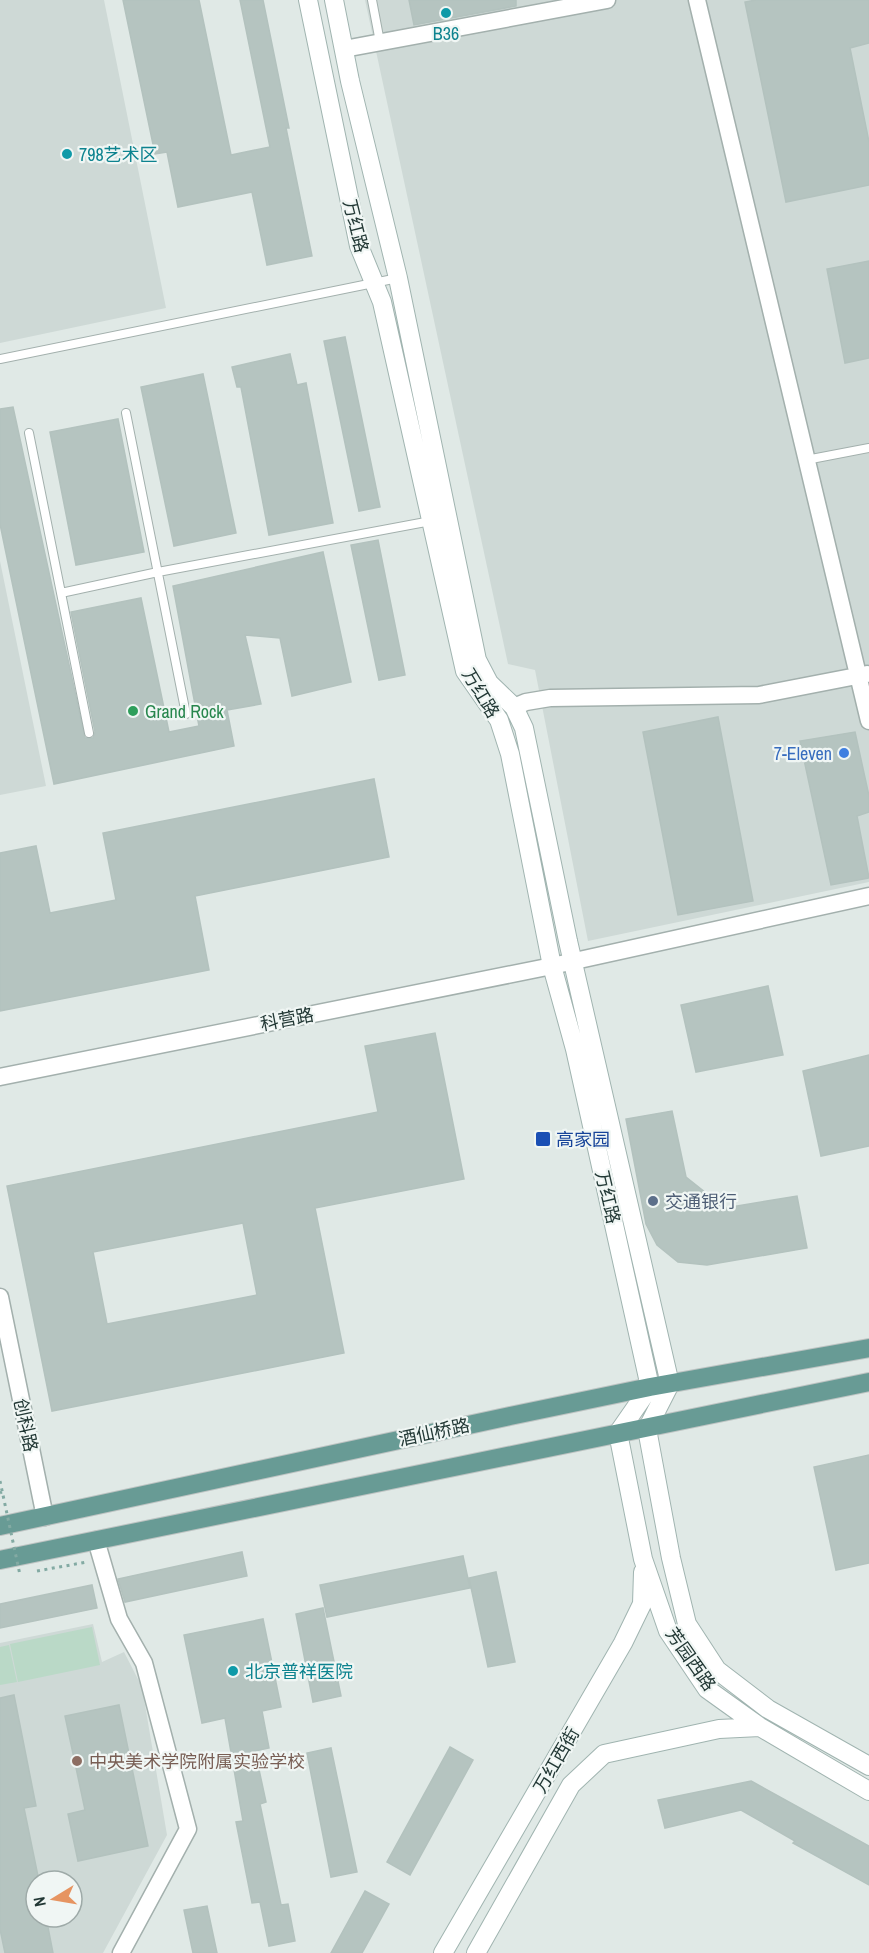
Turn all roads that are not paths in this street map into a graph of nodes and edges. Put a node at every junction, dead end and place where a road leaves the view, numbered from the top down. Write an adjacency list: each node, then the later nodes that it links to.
1 (308, 0): 9 (street, 万红路)
2 (334, 0): 7 (street, 万红路)
3 (372, 0): 6 (lane)
4 (607, 0): 6 (street)
5 (698, 0): 14 (street)
6 (380, 42): 7 (street)
7 (344, 49): 8 (street, 万红路)
8 (398, 278): 9 (lane); 19 (street, 万红路)
9 (374, 283): 10 (lane); 15 (street, 万红路)
10 (0, 359)
11 (126, 413): 16 (lane)
12 (29, 433): 17 (lane)
13 (869, 447): 14 (lane)
14 (806, 460): 18 (street)
15 (431, 521): 16 (lane); 25 (street, 万红路)
16 (158, 572): 17 (lane); 20 (lane)
17 (61, 593): 22 (lane)
18 (864, 675): 19 (street); 21 (street)
19 (514, 707): 24 (street, 万红路)
20 (186, 714)
21 (869, 721)
22 (88, 733)
23 (869, 896): 24 (street, 科营路)
24 (573, 961): 25 (street, 科营路); 30 (street, 万红路)
25 (552, 966): 26 (street, 科营路); 31 (street, 万红路)
26 (0, 1077)
27 (0, 1297): 34 (street, 创科路)
28 (869, 1348): 30 (main road, 酒仙桥路)
29 (869, 1382): 32 (main road, 酒仙桥路)
30 (670, 1384): 31 (main road, 酒仙桥路); 32 (street)
31 (650, 1387): 33 (street); 34 (main road, 酒仙桥路)
32 (647, 1429): 33 (main road, 酒仙桥路); 40 (street, 芳园西路)
33 (618, 1433): 36 (main road, 酒仙桥路); 37 (street, 芳园西路)
34 (45, 1517): 35 (main road, 酒仙桥路)
35 (0, 1526)
36 (96, 1540): 38 (main road, 酒仙桥路); 42 (street)
37 (643, 1559): 39 (street, 芳园西路); 43 (street, 万红西街)
38 (0, 1560)
39 (760, 1727): 41 (street, 芳园西路); 44 (street, 万红西街)
40 (869, 1766)
41 (869, 1791)
42 (121, 1953)
43 (442, 1953)
44 (476, 1953)

